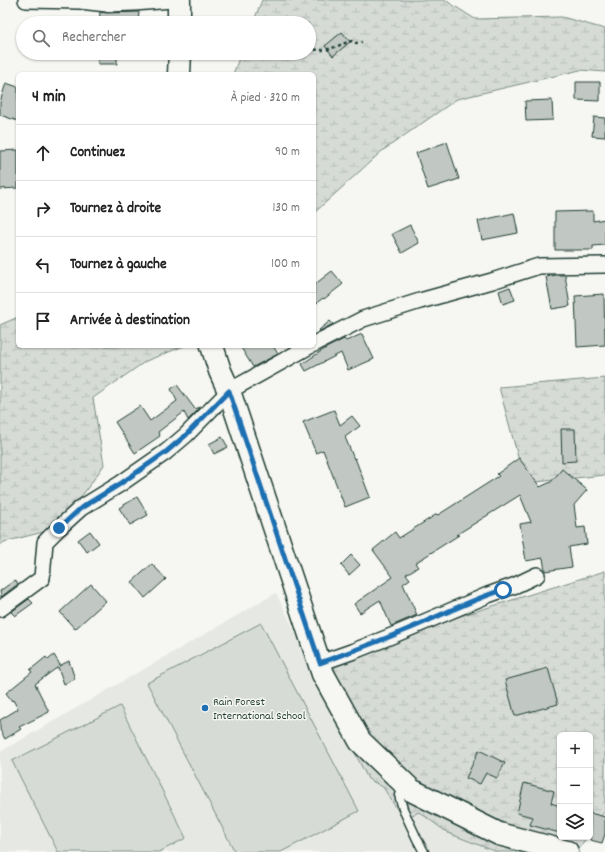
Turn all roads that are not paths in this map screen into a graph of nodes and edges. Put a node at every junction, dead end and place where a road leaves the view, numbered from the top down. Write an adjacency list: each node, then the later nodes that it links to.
1 (26, 0): 2 (street)
2 (64, 0): 3 (street)
3 (172, 0)
4 (179, 0): 5 (street)
5 (179, 16)
6 (180, 60): 7 (street)
7 (179, 72)
8 (605, 265): 9 (street)
9 (316, 343)
10 (213, 348): 12 (street)
11 (306, 348): 12 (street)
12 (229, 391): 14 (street); 15 (street)
13 (537, 575): 15 (street)
14 (0, 609)
15 (320, 663): 16 (street)
16 (404, 784): 17 (lane); 18 (street)
17 (424, 852)
18 (567, 852)

